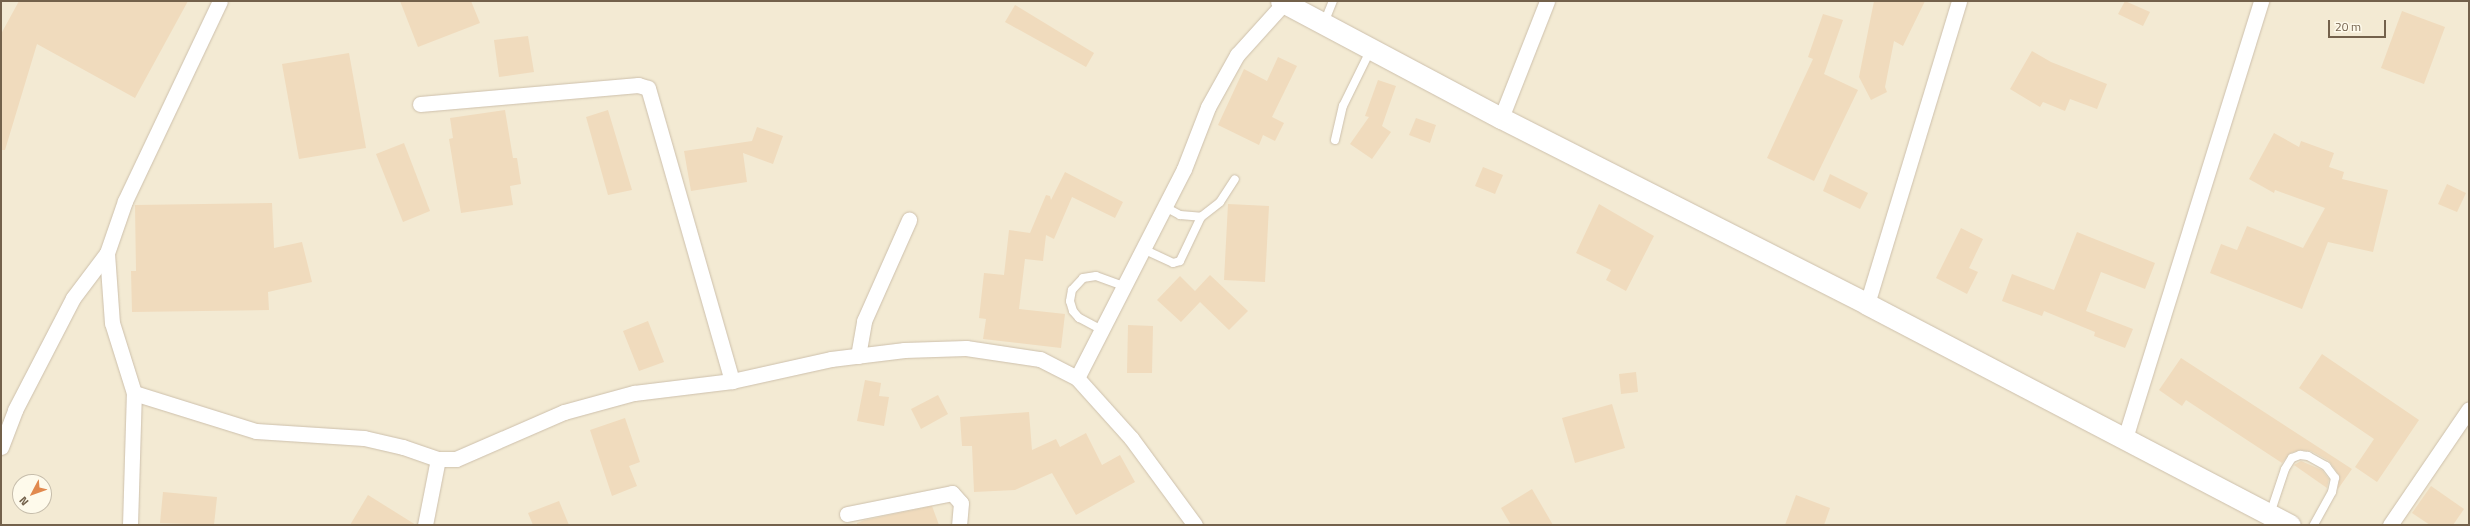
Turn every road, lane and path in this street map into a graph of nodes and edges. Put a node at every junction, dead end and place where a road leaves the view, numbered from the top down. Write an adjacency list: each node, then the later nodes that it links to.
1 (220, 1): 17 (street)
2 (1333, 1): 7 (lane)
3 (1547, 1): 10 (street)
4 (1959, 1): 19 (street)
5 (2261, 1): 26 (street)
6 (1283, 2): 7 (main road); 13 (street)
7 (1323, 24): 8 (main road)
8 (1371, 49): 10 (main road); 11 (lane)
9 (420, 104): 23 (street)
10 (1501, 118): 19 (main road)
11 (1335, 140)
12 (1235, 179): 14 (lane)
13 (1165, 207): 14 (lane); 16 (street)
14 (1201, 217): 16 (lane)
15 (909, 220): 21 (street)
16 (1143, 249): 18 (street)
17 (107, 253): 24 (street); 27 (street)
18 (1124, 286): 20 (street); 20 (lane)
19 (1867, 304): 26 (main road)
20 (1102, 330): 22 (street)
21 (858, 356): 22 (street); 23 (street)
22 (1077, 378): 34 (street)
23 (732, 381): 28 (street)
24 (134, 393): 28 (street); 31 (street)
25 (2469, 409): 37 (street)
26 (2125, 438): 30 (main road)
27 (1, 446)
28 (438, 459): 32 (street)
29 (847, 514): 33 (street)
30 (2270, 514): 35 (main road); 36 (lane)
31 (130, 525)
32 (425, 525)
33 (958, 525)
34 (1195, 525)
35 (2290, 525)
36 (2314, 525)
37 (2390, 525)

